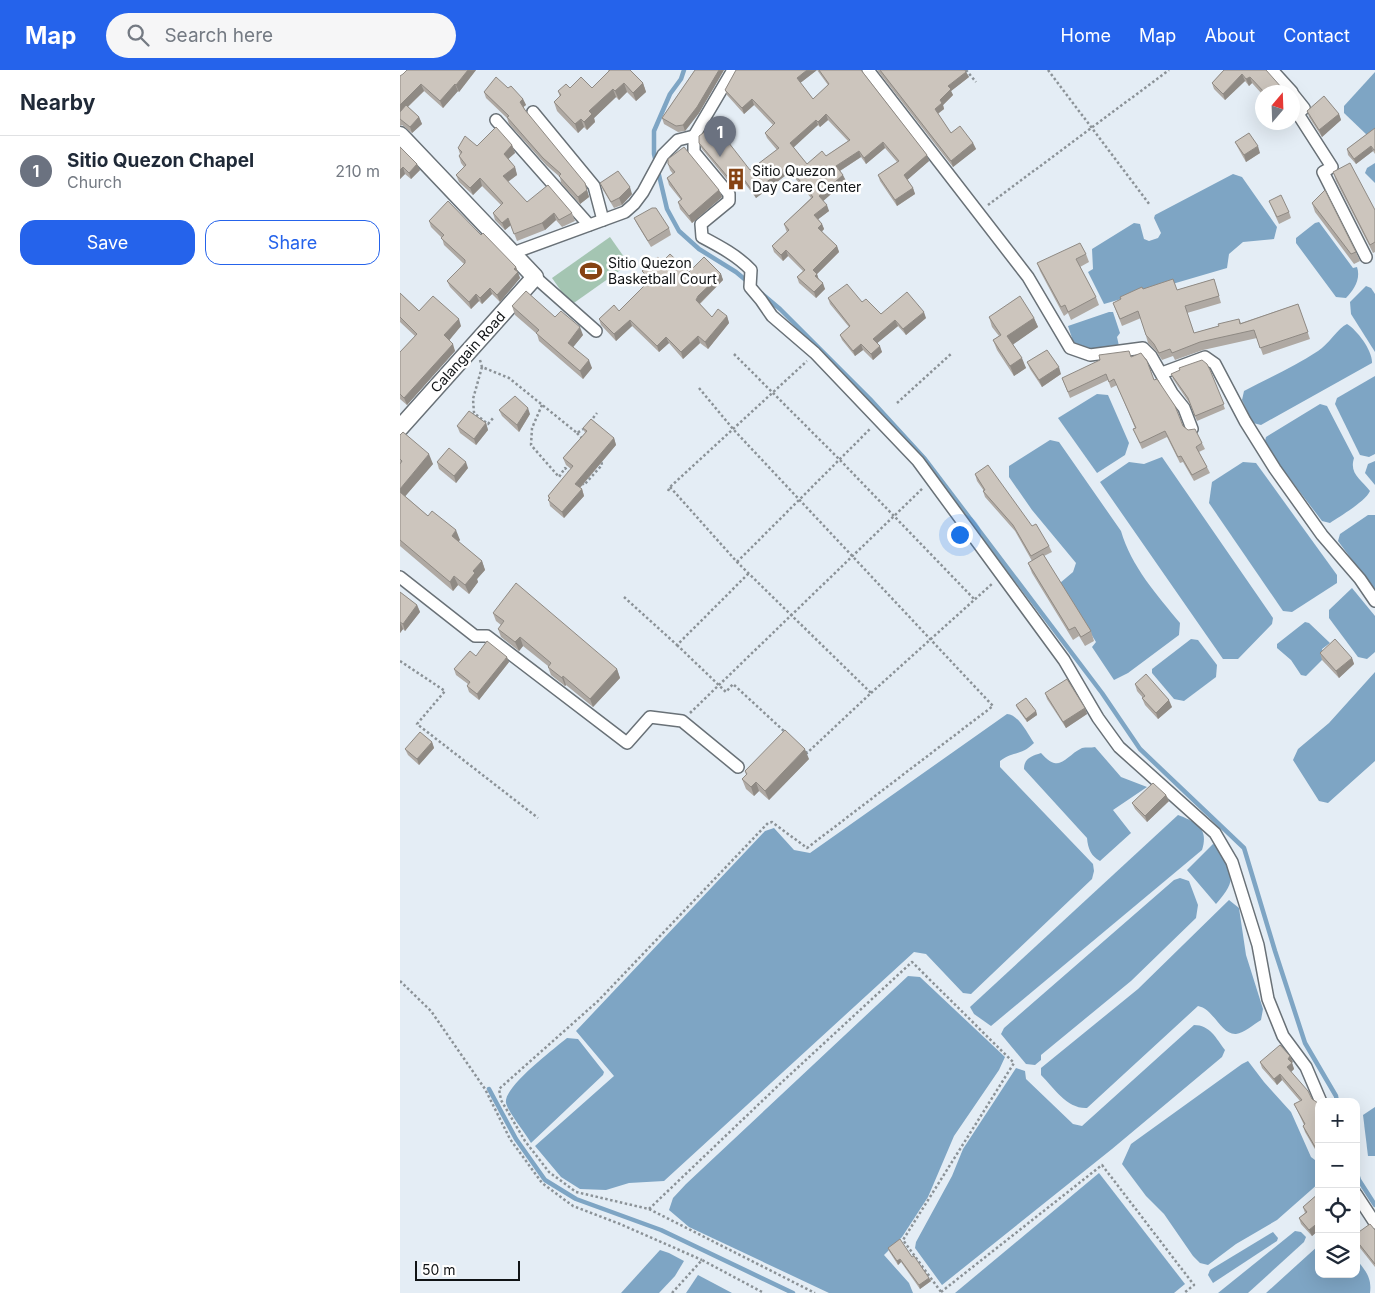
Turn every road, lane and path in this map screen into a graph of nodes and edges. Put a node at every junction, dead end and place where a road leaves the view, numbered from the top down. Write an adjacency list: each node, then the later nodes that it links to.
1 (406, 70): 8 (street)
2 (734, 70): 16 (street)
3 (868, 70): 18 (street)
4 (966, 70): 9 (path)
5 (1048, 70): 14 (path)
6 (1168, 70): 14 (path)
7 (1272, 70): 10 (street)
8 (400, 76)
9 (976, 82)
10 (1285, 85)
11 (533, 112): 19 (street)
12 (1300, 117): 22 (street)
13 (496, 120): 20 (street)
14 (1091, 128): 17 (path); 18 (path)
15 (400, 135): 21 (street)
16 (694, 136): 19 (street); 26 (street)
17 (1150, 205)
18 (978, 212): 30 (street)
19 (603, 220): 20 (street)
20 (589, 225): 21 (street)
21 (513, 253): 23 (street)
22 (1366, 257)
23 (535, 276): 24 (street); 25 (street, Calangain Road)
24 (596, 331)
25 (475, 345): 29 (path); 38 (street, Calangain Road)
26 (815, 353): 32 (path); 37 (street)
27 (952, 353): 33 (path)
28 (734, 354): 32 (path)
29 (482, 366): 34 (path); 36 (path)
30 (1162, 373): 40 (street); 57 (street)
31 (699, 388): 39 (path)
32 (773, 393): 39 (path); 44 (path)
33 (896, 403)
34 (542, 405): 41 (path); 45 (path)
35 (597, 413): 41 (path)
36 (494, 417)
37 (879, 420): 44 (path); 47 (street)
38 (400, 428)
39 (733, 429): 48 (path); 51 (path)
40 (1192, 429)
41 (577, 433): 42 (path)
42 (583, 440)
43 (599, 458): 46 (path)
44 (839, 460): 48 (path); 49 (path)
45 (572, 474)
46 (578, 479)
47 (932, 480): 49 (path); 53 (street)
48 (799, 499): 50 (path); 51 (path)
49 (894, 516): 50 (path); 56 (path)
50 (853, 556): 58 (path); 59 (path)
51 (737, 562): 52 (path)
52 (749, 574): 58 (path); 60 (path)
53 (1002, 576): 56 (path); 70 (street)
54 (400, 577): 64 (street)
55 (624, 598): 60 (path)
56 (975, 600): 59 (path)
57 (1375, 601)
58 (791, 615): 62 (path); 63 (path)
59 (931, 639): 63 (path); 72 (path)
60 (677, 645): 62 (path)
61 (400, 661): 68 (path)
62 (720, 686): 64 (path); 65 (path)
63 (871, 693): 66 (path)
64 (682, 720): 67 (street)
65 (787, 734)
66 (800, 747)
67 (738, 767)
68 (538, 818)
69 (400, 982): 74 (path)
70 (1320, 1098)
71 (1360, 1200): 73 (street)
72 (649, 1209): 75 (path); 78 (path)
73 (1375, 1223)
74 (702, 1260): 76 (path); 77 (path)
75 (940, 1292): 79 (path)
76 (672, 1293)
77 (764, 1293)
78 (815, 1293)
79 (1184, 1293)

